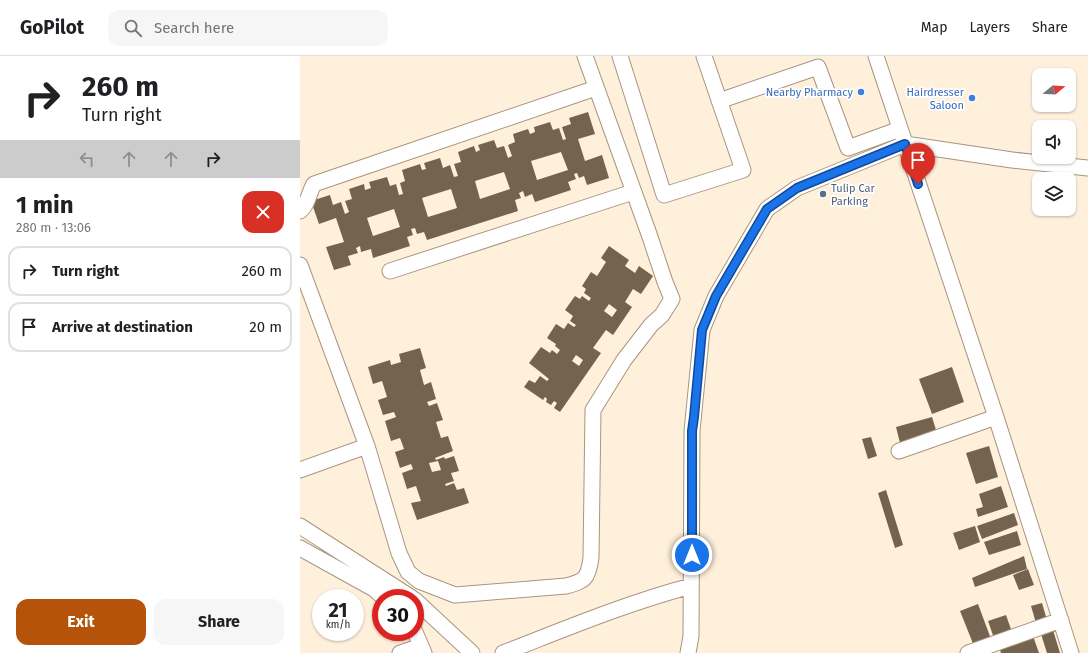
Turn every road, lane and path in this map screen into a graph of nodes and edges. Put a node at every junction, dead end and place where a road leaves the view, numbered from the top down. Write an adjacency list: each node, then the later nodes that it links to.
1 (585, 56): 5 (street)
2 (620, 56): 6 (street)
3 (704, 56): 6 (street)
4 (876, 56): 7 (street)
5 (596, 88): 10 (street); 11 (street)
6 (719, 101): 7 (street)
7 (900, 129): 8 (street)
8 (905, 144): 9 (street); 14 (street); 20 (street)
9 (1088, 168)
10 (633, 192): 13 (street); 15 (street)
11 (300, 211)
12 (300, 265): 15 (street)
13 (390, 271)
14 (996, 417): 16 (street); 24 (street)
15 (367, 446): 17 (street)
16 (899, 451)
17 (300, 470)
18 (300, 526): 22 (street)
19 (300, 548): 21 (street)
20 (691, 586): 28 (street); 29 (street)
21 (374, 589)
22 (398, 589)
23 (424, 608): 27 (street)
24 (1061, 620): 30 (street); 31 (street)
25 (420, 643): 26 (street)
26 (400, 653)
27 (472, 653)
28 (503, 653)
29 (688, 653)
30 (968, 653)
31 (1072, 653)

